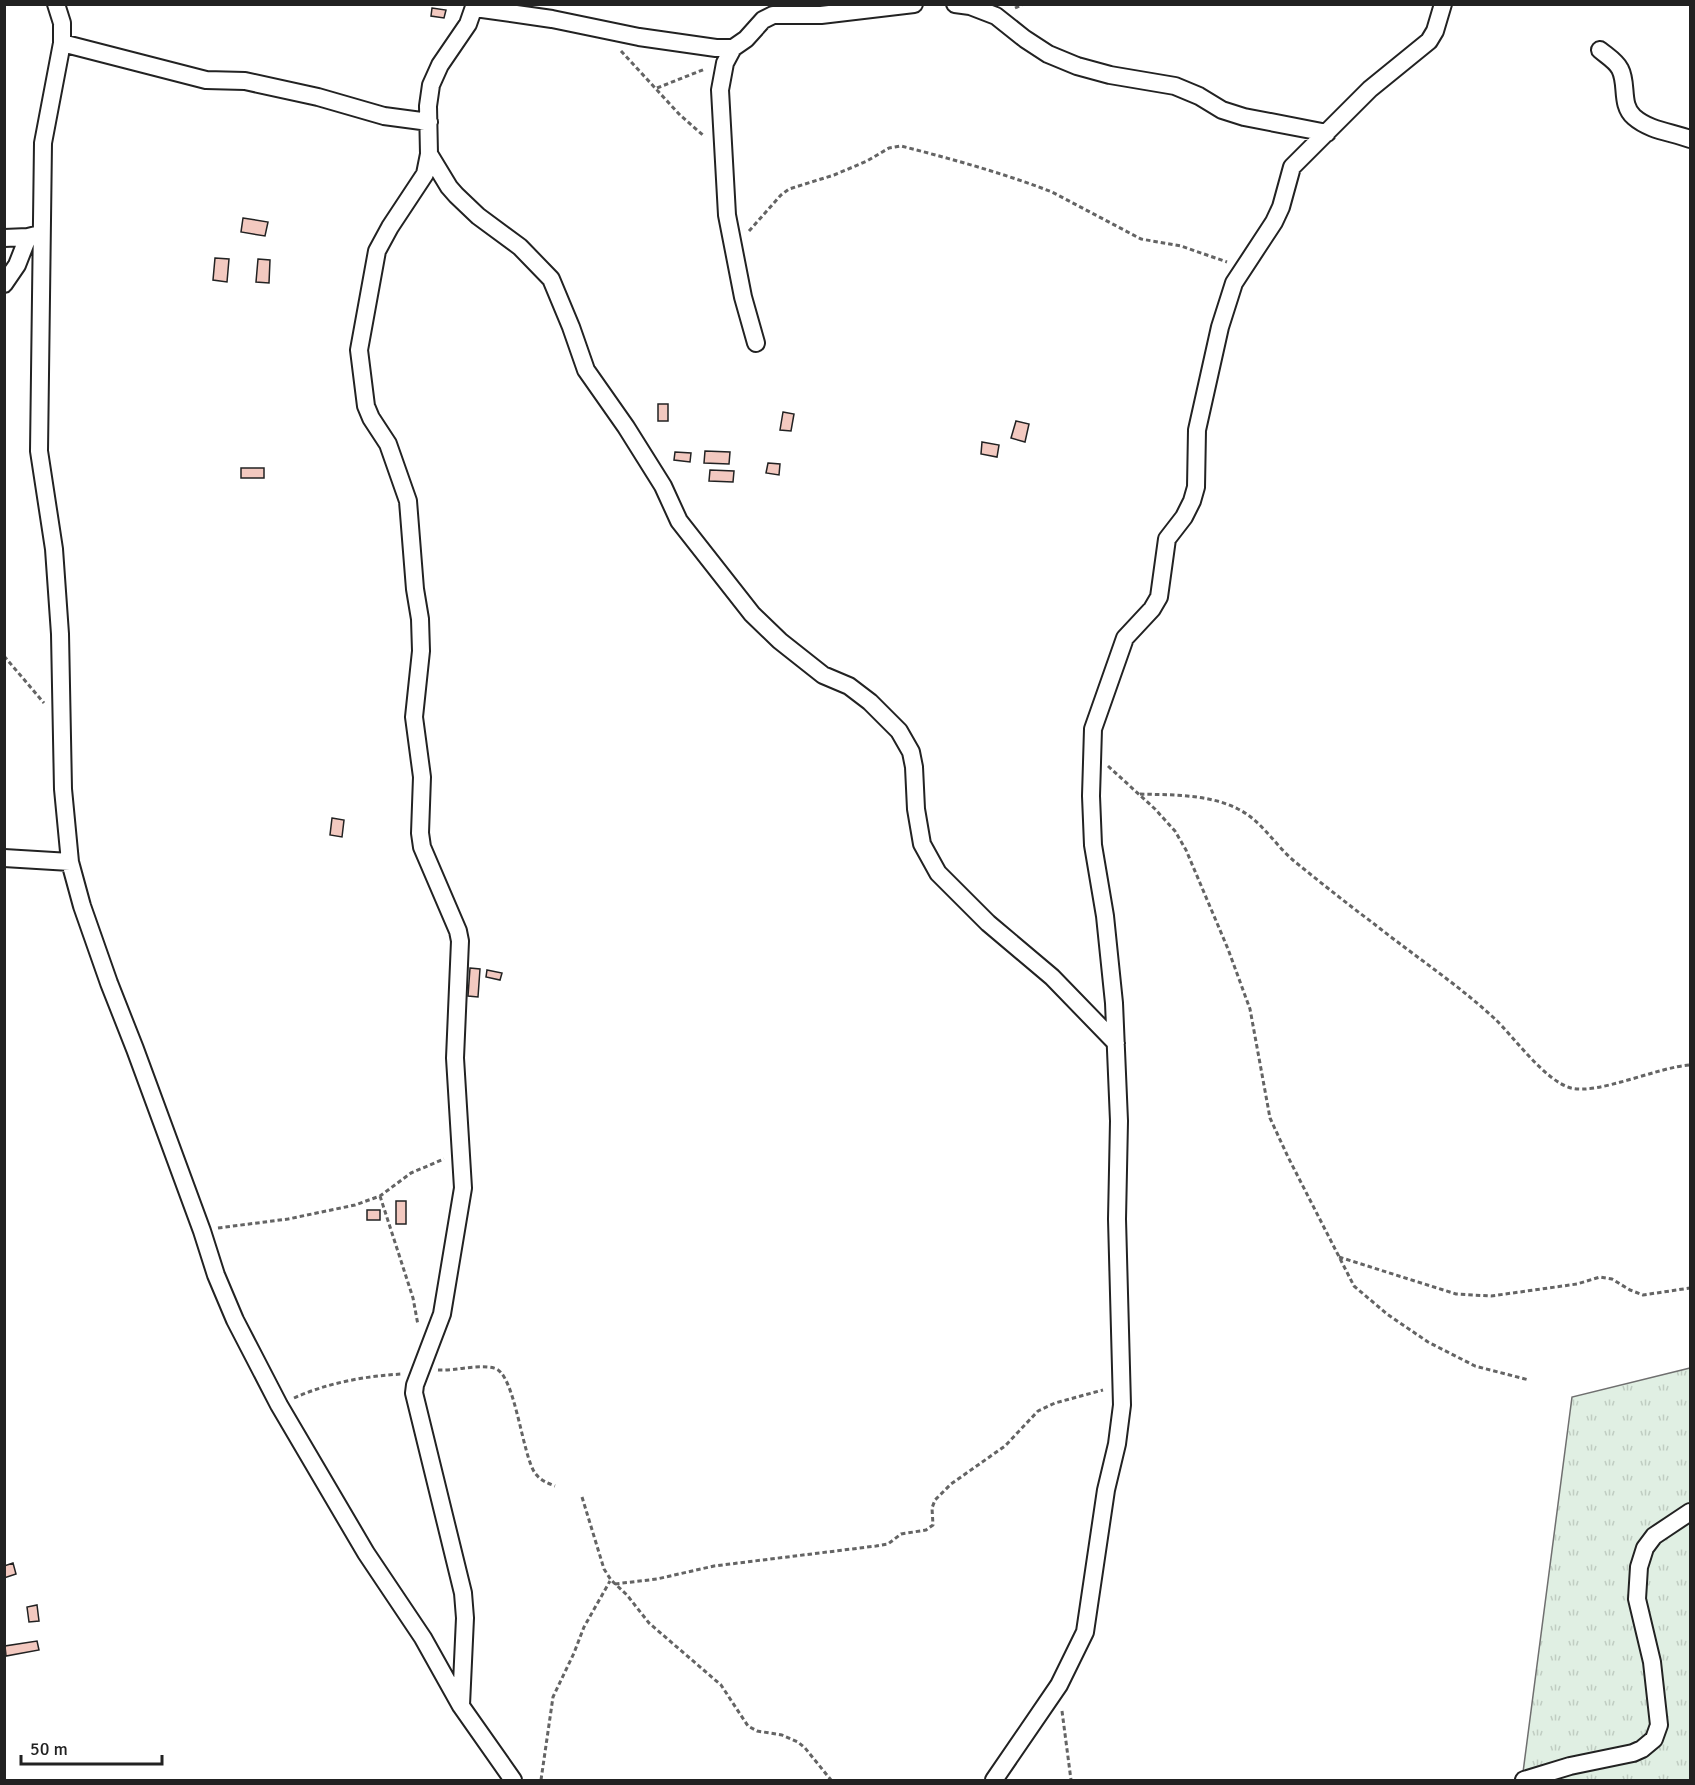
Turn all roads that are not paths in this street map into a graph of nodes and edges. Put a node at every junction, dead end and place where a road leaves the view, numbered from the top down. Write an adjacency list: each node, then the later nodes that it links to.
1 (57, 4): 8 (street)
2 (799, 4): 7 (street)
3 (914, 4): 7 (street)
4 (955, 4): 12 (street)
5 (1443, 4): 12 (street)
6 (475, 6): 9 (street); 11 (street)
7 (783, 15): 9 (street)
8 (62, 43): 11 (street); 15 (street)
9 (733, 48): 18 (street)
10 (1600, 50): 13 (street)
11 (429, 122): 14 (street)
12 (1327, 133): 21 (street)
13 (1690, 139)
14 (429, 154): 21 (street); 23 (street)
15 (35, 235): 16 (street); 17 (street); 20 (street)
16 (4, 238)
17 (4, 284)
18 (756, 343)
19 (4, 858): 20 (street)
20 (70, 862): 23 (street)
21 (1116, 1043): 25 (street)
22 (1690, 1512): 26 (street)
23 (461, 1706): 24 (street)
24 (513, 1780)
25 (994, 1780)
26 (1524, 1780)

